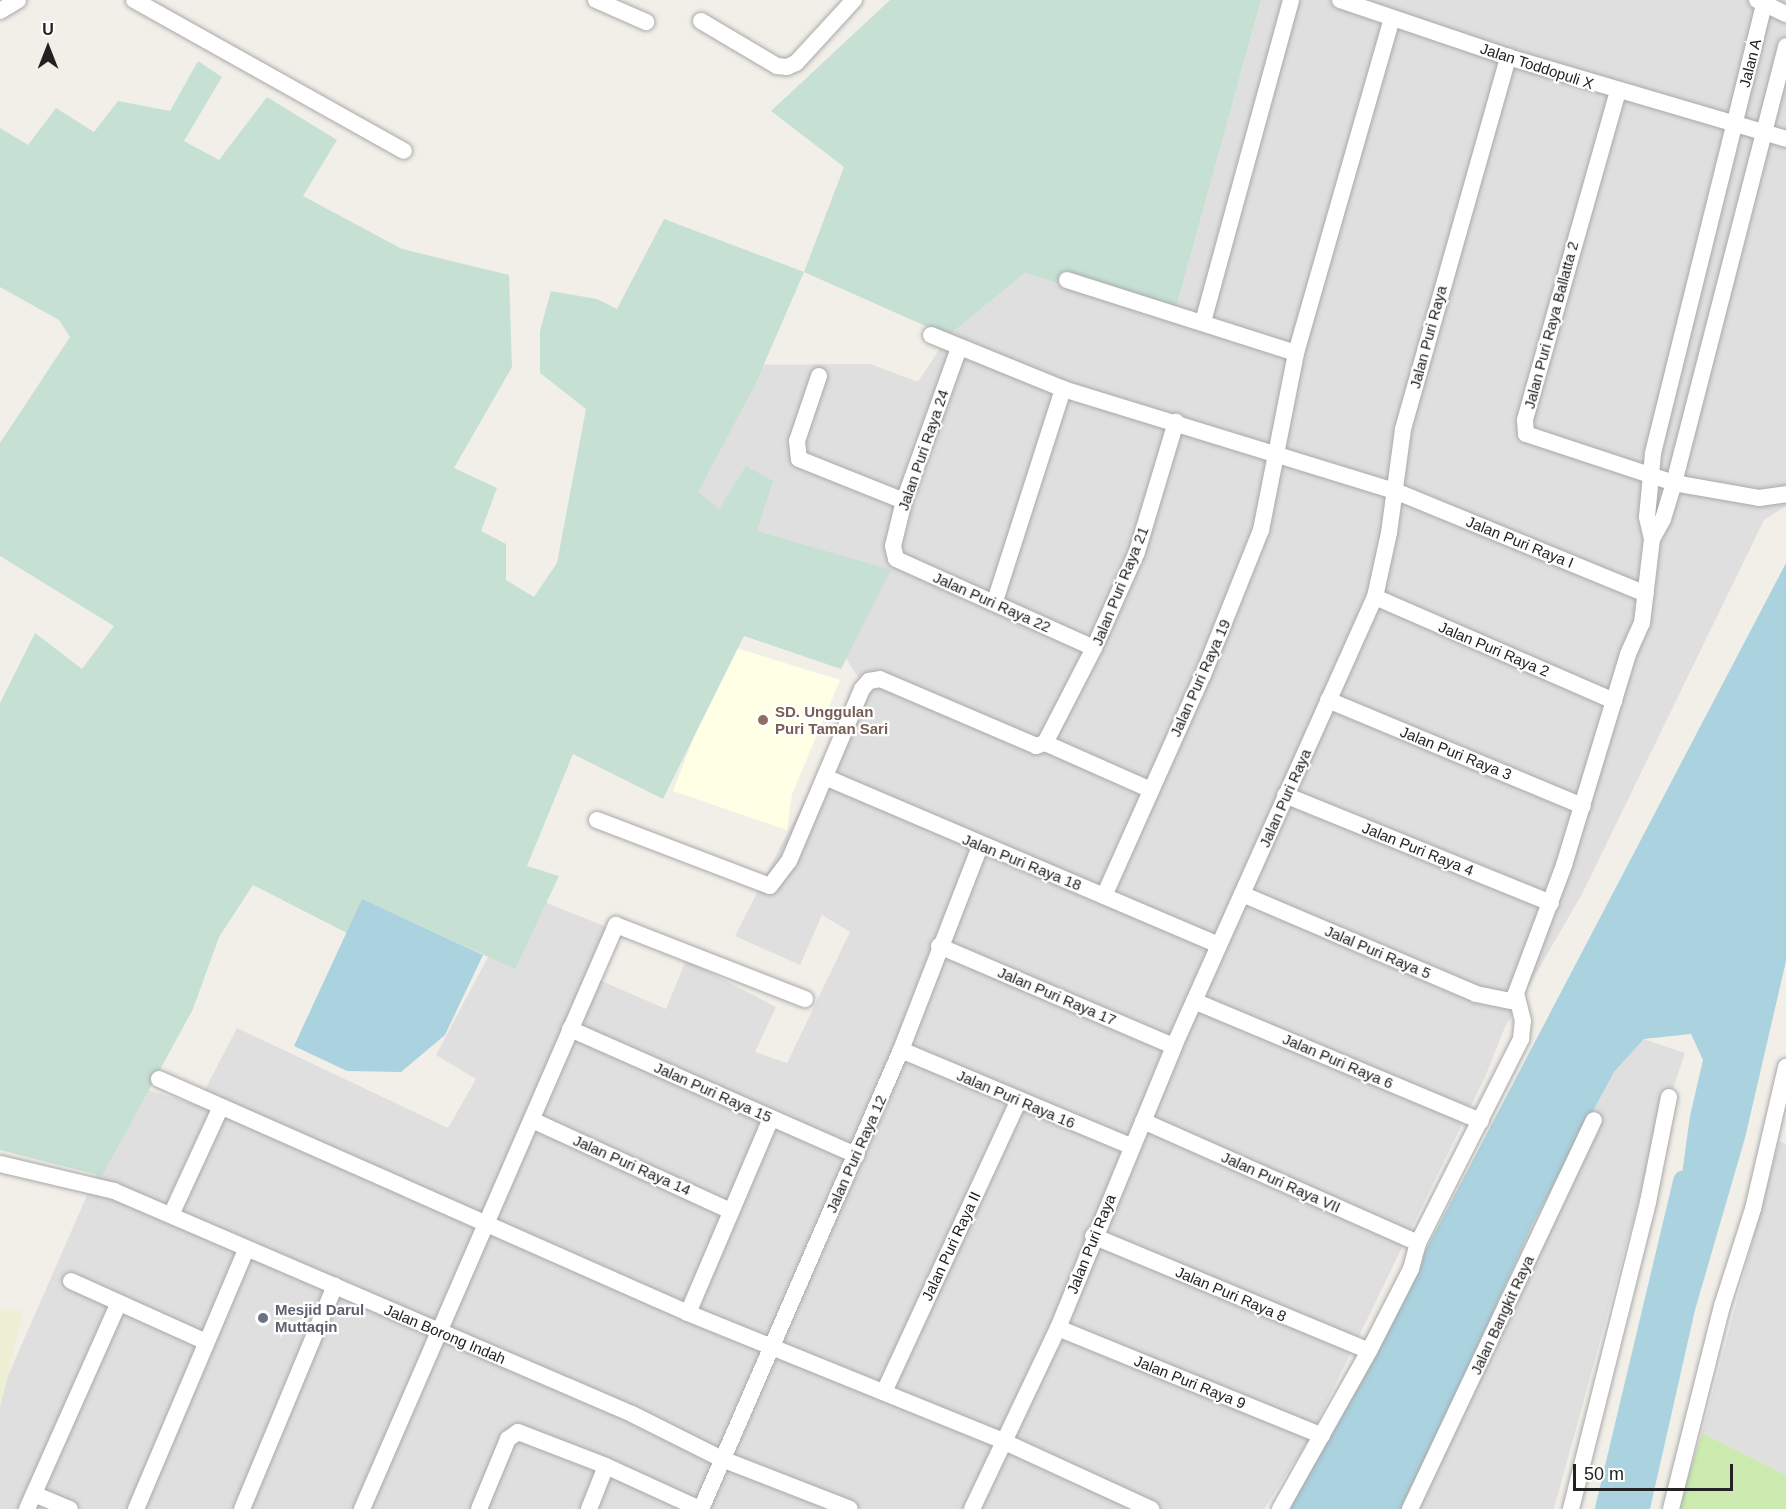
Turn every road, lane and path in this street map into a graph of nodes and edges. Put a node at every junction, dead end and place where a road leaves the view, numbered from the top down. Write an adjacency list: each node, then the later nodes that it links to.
1 (18, 0): 8 (street)
2 (134, 0): 19 (street)
3 (596, 0): 12 (street)
4 (854, 0): 11 (street)
5 (1291, 0): 23 (street)
6 (1341, 0): 10 (street, Jalan Toddopuli X)
7 (1762, 1): 9 (street); 16 (street, Jalan A)
8 (0, 11)
9 (1786, 14)
10 (1392, 18): 14 (street, Jalan Toddopuli X); 26 (street, Jalan Puri Raya 19)
11 (701, 21)
12 (646, 22)
13 (1786, 46): 17 (street, Jalan A)
14 (1508, 57): 15 (street, Jalan Toddopuli X); 33 (street, Jalan Puri Raya)
15 (1618, 91): 16 (street, Jalan Toddopuli X); 31 (street, Jalan Puri Raya Ballatta 2)
16 (1735, 126): 17 (street, Jalan Toddopuli X); 20 (street, Jalan A)
17 (1767, 133): 18 (street, Jalan Toddopuli X); 21 (street, Jalan A)
18 (1786, 139)
19 (404, 151)
20 (1725, 160): 21 (street); 31 (street, Jalan A)
21 (1755, 167): 32 (street, Jalan A)
22 (1067, 280): 23 (street)
23 (1203, 322): 26 (street)
24 (931, 335): 25 (street, Jalan Puri Raya I)
25 (959, 348): 28 (street, Jalan Puri Raya I); 35 (street, Jalan Puri Raya 24)
26 (1296, 353): 30 (street, Jalan Puri Raya 19)
27 (819, 376): 35 (street)
28 (1063, 389): 29 (street, Jalan Puri Raya I); 40 (street)
29 (1176, 422): 30 (street, Jalan Puri Raya I); 41 (street, Jalan Puri Raya 21)
30 (1277, 453): 33 (street, Jalan Puri Raya I); 46 (street, Jalan Puri Raya 19)
31 (1649, 477): 32 (street); 36 (street, Jalan A)
32 (1674, 483): 34 (street); 36 (street, Jalan A)
33 (1395, 490): 38 (street, Jalan Puri Raya I); 39 (street, Jalan Puri Raya)
34 (1786, 494)
35 (904, 501): 37 (street, Jalan Puri Raya 24)
36 (1652, 539): 38 (street)
37 (894, 553): 40 (street, Jalan Puri Raya 22)
38 (1646, 594): 43 (street)
39 (1375, 597): 42 (street, Jalan Puri Raya); 43 (street, Jalan Puri Raya 2)
40 (995, 601): 41 (street, Jalan Puri Raya 22)
41 (1094, 648): 44 (street, Jalan Puri Raya 21)
42 (1328, 700): 47 (street, Jalan Puri Raya); 48 (street, Jalan Puri Raya 3)
43 (1614, 701): 48 (street)
44 (1045, 742): 45 (street); 46 (street)
45 (825, 777): 49 (street); 50 (street, Jalan Puri Raya 18)
46 (1151, 790): 52 (street, Jalan Puri Raya 19)
47 (1285, 795): 51 (street, Jalan Puri Raya); 53 (street, Jalan Puri Raya 4)
48 (1582, 806): 53 (street)
49 (597, 820)
50 (980, 846): 52 (street, Jalan Puri Raya 18); 55 (street, Jalan Puri Raya 12)
51 (1242, 894): 54 (street, Jalan Puri Raya); 58 (street, Jalal Puri Raya 5)
52 (1104, 896): 54 (street, Jalan Puri Raya 18)
53 (1551, 903): 58 (street)
54 (1220, 945): 57 (street, Jalan Puri Raya)
55 (939, 946): 60 (street, Jalan Puri Raya 17); 61 (street, Jalan Puri Raya 12)
56 (805, 999): 59 (street)
57 (1194, 1001): 60 (street, Jalan Puri Raya); 71 (street, Jalan Puri Raya 6)
58 (1516, 1002): 71 (street)
59 (570, 1029): 67 (street, Jalan Puri Raya 15); 68 (street)
60 (1174, 1046): 70 (street, Jalan Puri Raya)
61 (901, 1050): 65 (street, Jalan Puri Raya 16); 73 (street, Jalan Puri Raya 12)
62 (1786, 1067): 109 (street)
63 (159, 1079): 66 (street)
64 (1669, 1097): 108 (street)
65 (1019, 1100): 72 (street, Jalan Puri Raya 16); 90 (street, Jalan Puri Raya II)
66 (221, 1107): 76 (street); 77 (street)
67 (771, 1118): 73 (street, Jalan Puri Raya 15); 75 (street)
68 (532, 1120): 75 (street, Jalan Puri Raya 14); 77 (street)
69 (1594, 1120): 107 (street, Jalan Bangkit Raya)
70 (1143, 1121): 72 (street, Jalan Puri Raya); 79 (street, Jalan Puri Raya VII)
71 (1481, 1121): 79 (street)
72 (1131, 1146): 78 (street, Jalan Puri Raya)
73 (856, 1155): 88 (street, Jalan Puri Raya 12)
74 (0, 1164): 76 (street, Jalan Borong Indah)
75 (731, 1210): 84 (street)
76 (171, 1215): 80 (street, Jalan Borong Indah)
77 (485, 1223): 84 (street); 86 (street)
78 (1093, 1236): 85 (street, Jalan Puri Raya); 89 (street, Jalan Puri Raya 8)
79 (1418, 1243): 89 (street)
80 (246, 1250): 82 (street, Jalan Borong Indah); 87 (street)
81 (70, 1281): 83 (street)
82 (335, 1286): 86 (street, Jalan Borong Indah); 98 (street)
83 (118, 1305): 87 (street); 95 (street)
84 (688, 1313): 88 (street)
85 (1058, 1328): 91 (street, Jalan Puri Raya 9); 92 (street, Jalan Puri Raya)
86 (438, 1330): 93 (street, Jalan Borong Indah); 99 (street)
87 (204, 1341): 97 (street)
88 (770, 1348): 90 (street); 93 (street, Jalan Puri Raya 12)
89 (1369, 1351): 91 (street)
90 (884, 1392): 92 (street)
91 (1322, 1436): 106 (street)
92 (1005, 1442): 104 (street, Jalan Puri Raya); 105 (street)
93 (722, 1459): 102 (street, Jalan Puri Raya 12); 103 (street, Jalan Borong Indah)
94 (606, 1466): 100 (street); 101 (street); 102 (street)
95 (30, 1502): 96 (street)
96 (70, 1509)
97 (136, 1509)
98 (242, 1509)
99 (362, 1509)
100 (479, 1509)
101 (589, 1509)
102 (700, 1509)
103 (850, 1509)
104 (972, 1509)
105 (1151, 1509)
106 (1280, 1509)
107 (1410, 1509)
108 (1571, 1509)
109 (1671, 1509)

